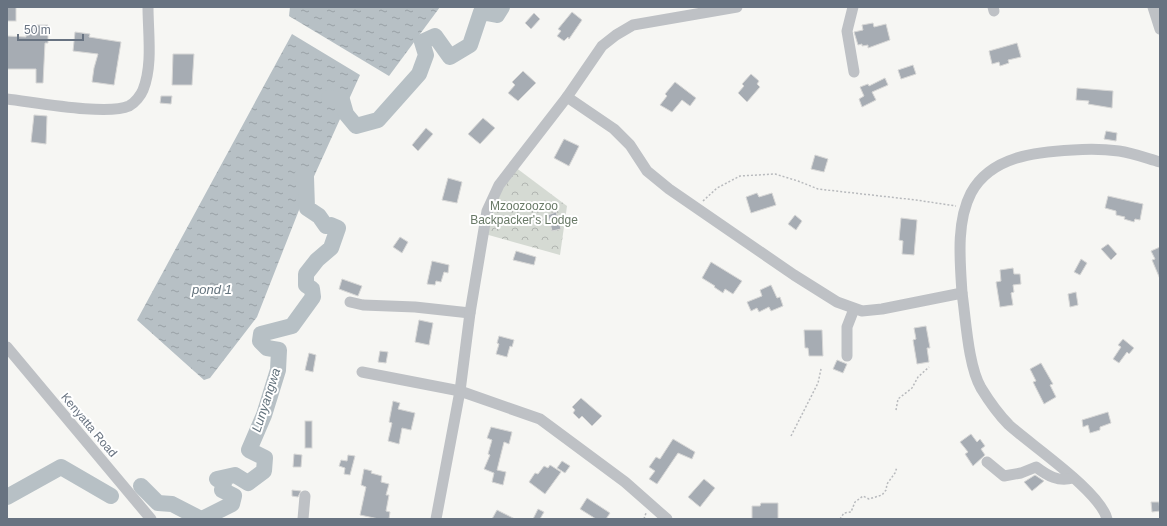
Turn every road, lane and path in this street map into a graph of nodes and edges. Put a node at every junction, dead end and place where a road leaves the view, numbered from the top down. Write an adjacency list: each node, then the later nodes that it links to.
1 (148, 7): 8 (street)
2 (736, 7): 7 (street)
3 (853, 7): 6 (street)
4 (1154, 7): 5 (street)
5 (1160, 29)
6 (854, 72)
7 (567, 97): 10 (street); 15 (street)
8 (7, 99)
9 (1160, 162): 11 (street)
10 (696, 208): 11 (path); 14 (street)
11 (965, 208): 12 (street)
12 (962, 293): 14 (street); 26 (street)
13 (350, 302): 15 (street)
14 (854, 309): 17 (street)
15 (470, 313): 21 (street)
16 (7, 347): 28 (street, Kenyatta Road)
17 (847, 356)
18 (929, 367): 22 (path)
19 (821, 369): 23 (path)
20 (362, 372): 21 (street)
21 (460, 391): 30 (street); 31 (street)
22 (896, 410)
23 (791, 436)
24 (987, 462): 26 (street)
25 (897, 467): 32 (path)
26 (1073, 478): 33 (street)
27 (305, 496): 29 (street)
28 (151, 519)
29 (303, 519)
30 (436, 519)
31 (667, 519)
32 (840, 519)
33 (1107, 519)

